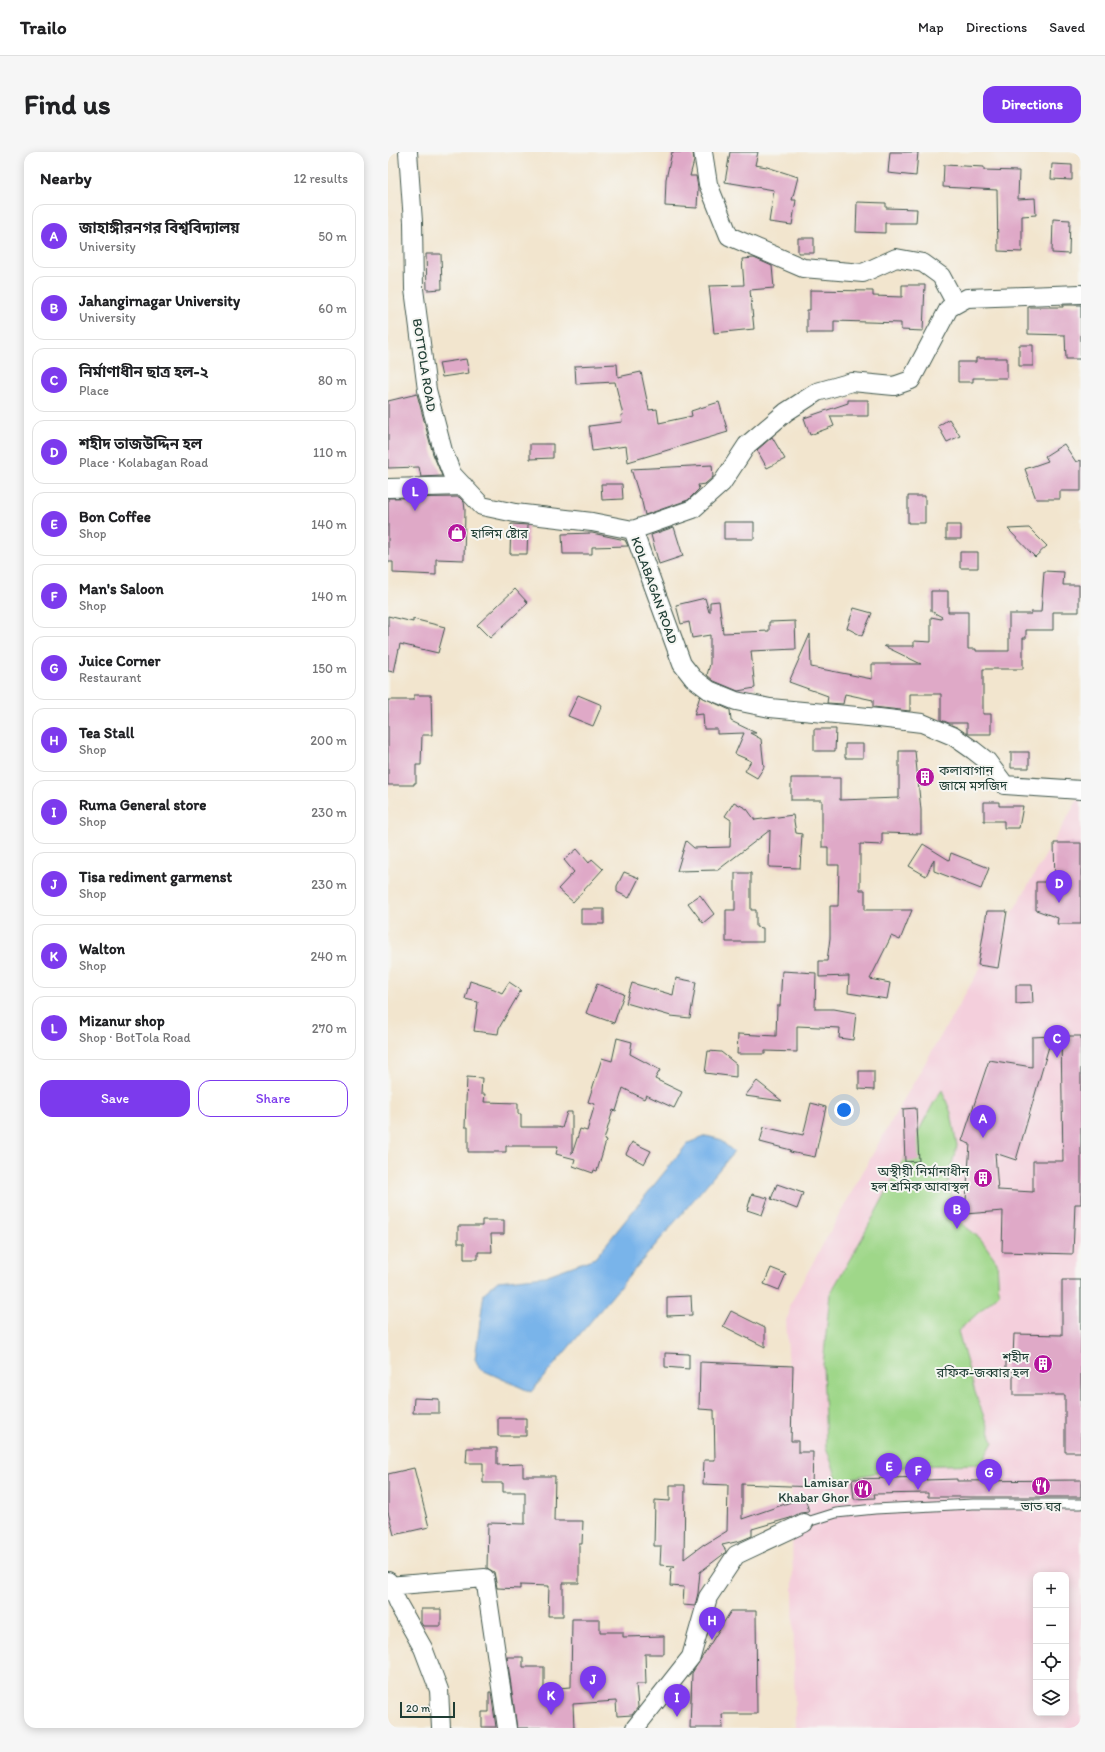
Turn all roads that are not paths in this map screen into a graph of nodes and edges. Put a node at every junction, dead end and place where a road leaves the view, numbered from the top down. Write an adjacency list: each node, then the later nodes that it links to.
1 (408, 152): 5 (street, BOTTOLA ROAD)
2 (703, 152): 4 (street)
3 (1080, 290): 4 (street)
4 (956, 304): 7 (street, KOLABAGAN ROAD)
5 (464, 486): 6 (street); 7 (street, BOTTOLA ROAD)
6 (388, 488)
7 (633, 530): 8 (street, KOLABAGAN ROAD)
8 (1081, 790)
9 (1081, 1504): 10 (lane)
10 (804, 1523): 14 (street)
11 (389, 1584): 12 (street); 13 (street)
12 (440, 1728)
13 (507, 1728)
14 (635, 1728)

